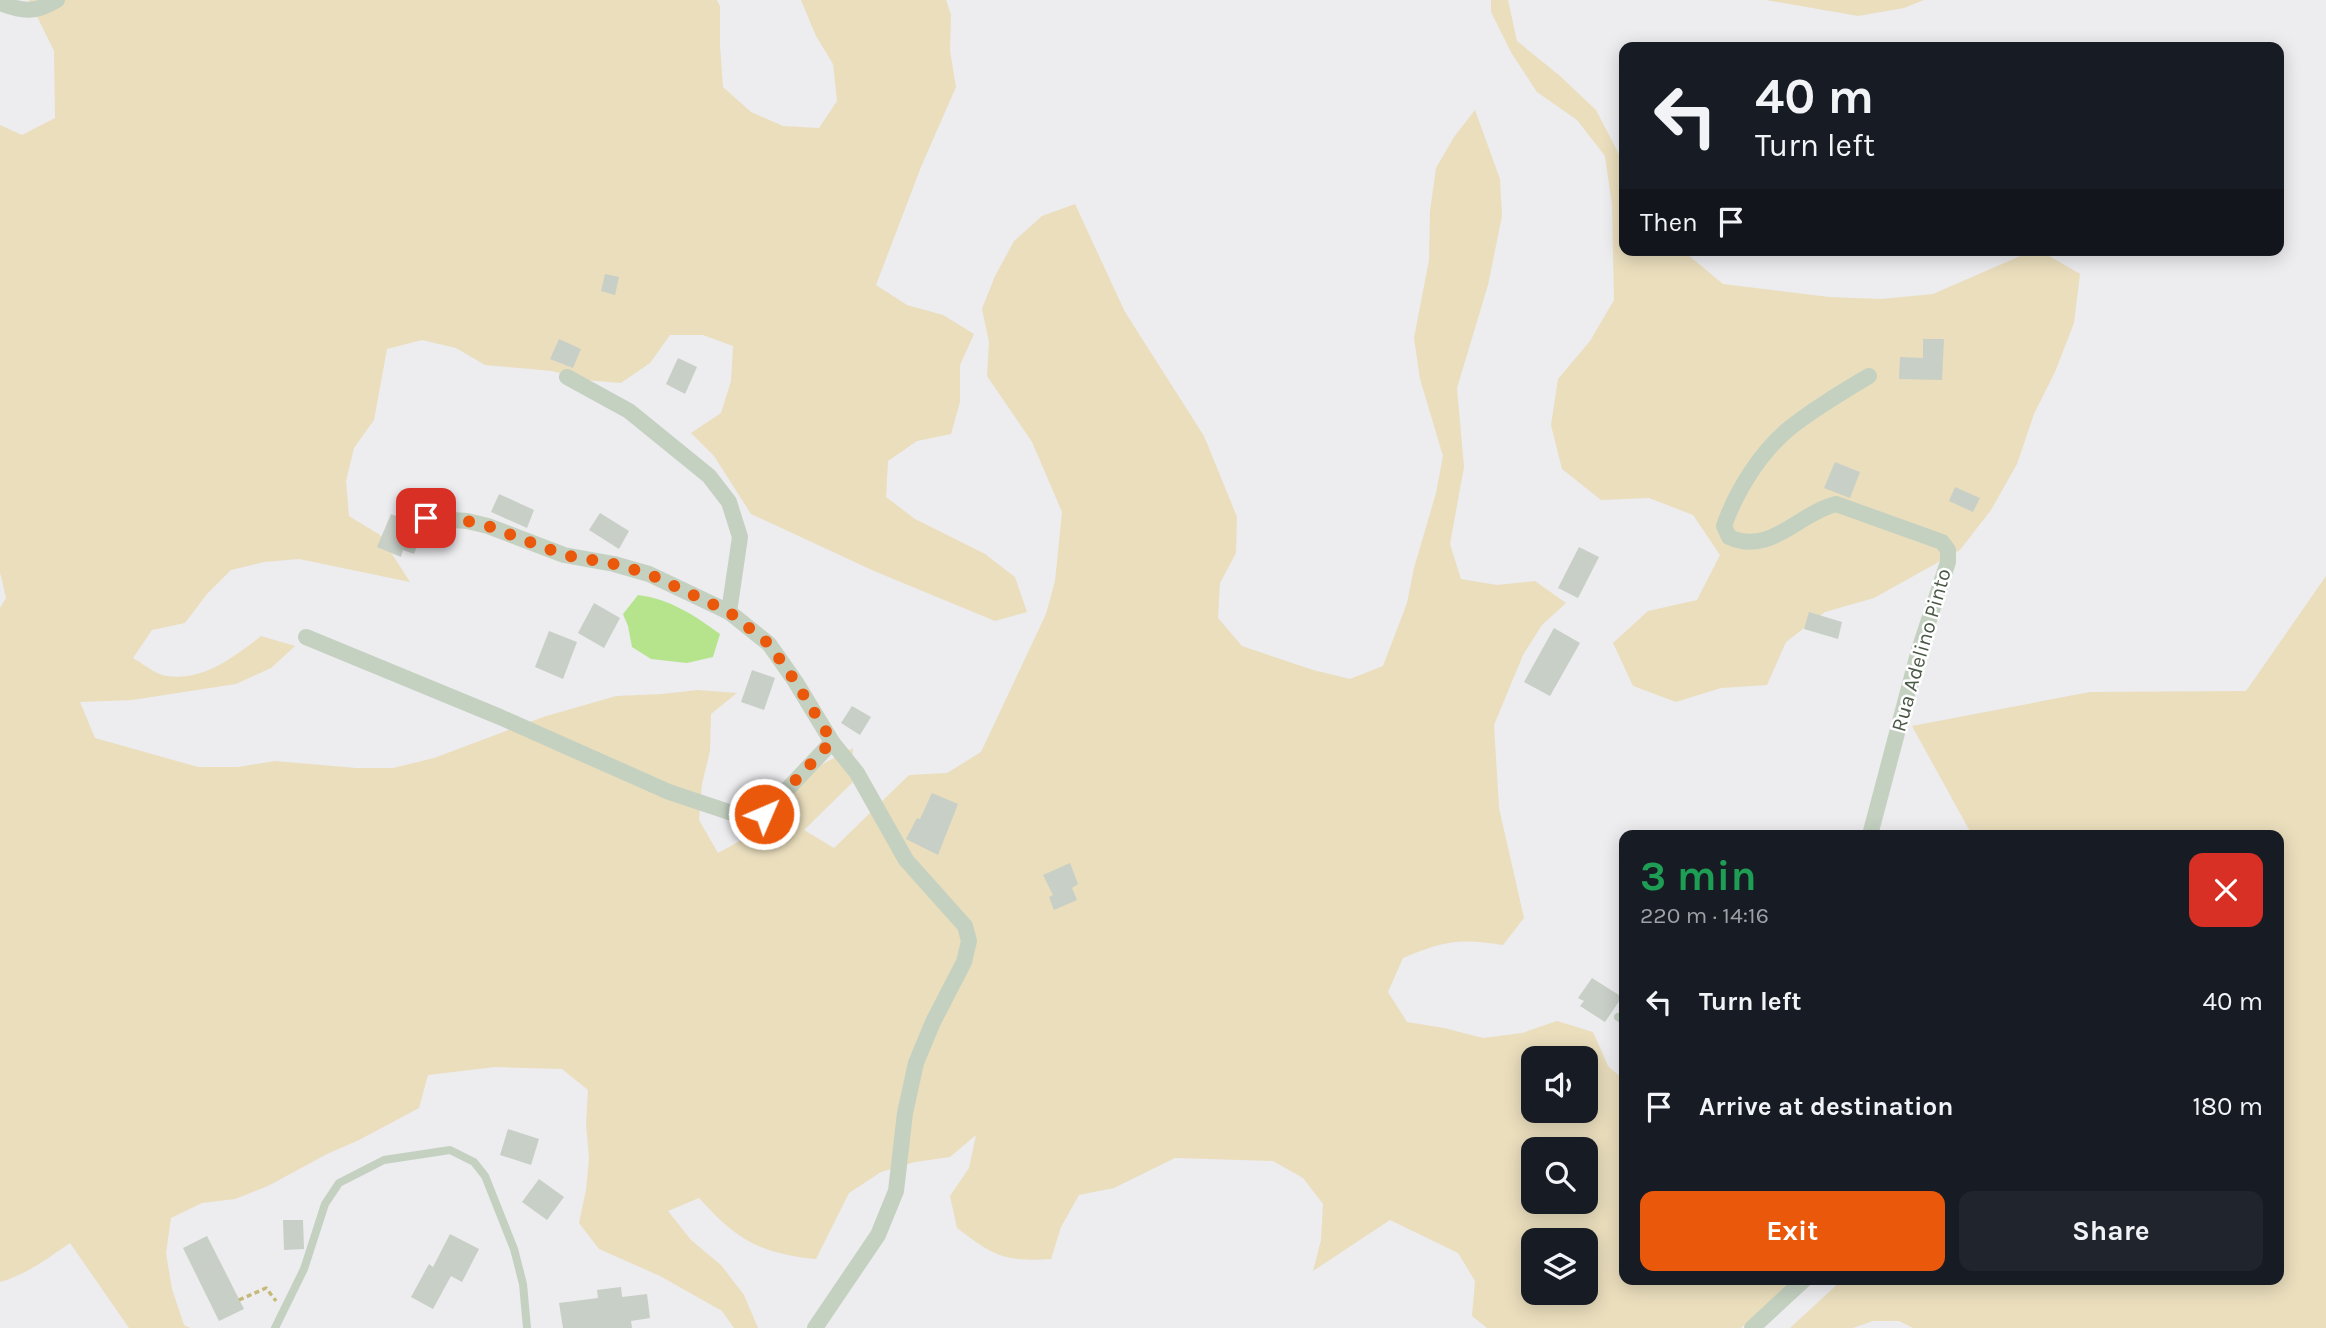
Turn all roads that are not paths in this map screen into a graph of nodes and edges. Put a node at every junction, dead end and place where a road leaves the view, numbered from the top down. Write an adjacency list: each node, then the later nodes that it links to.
1 (57, 0): 2 (street)
2 (0, 3)
3 (1869, 376): 9 (street, Rua Adelino Pinto)
4 (567, 377): 6 (street)
5 (426, 518): 6 (street)
6 (729, 612): 8 (street)
7 (306, 637): 8 (street)
8 (832, 741): 13 (street)
9 (1871, 830)
10 (1799, 1285): 14 (street)
11 (275, 1328): 12 (lane)
12 (527, 1328)
13 (816, 1328)
14 (1752, 1328)

